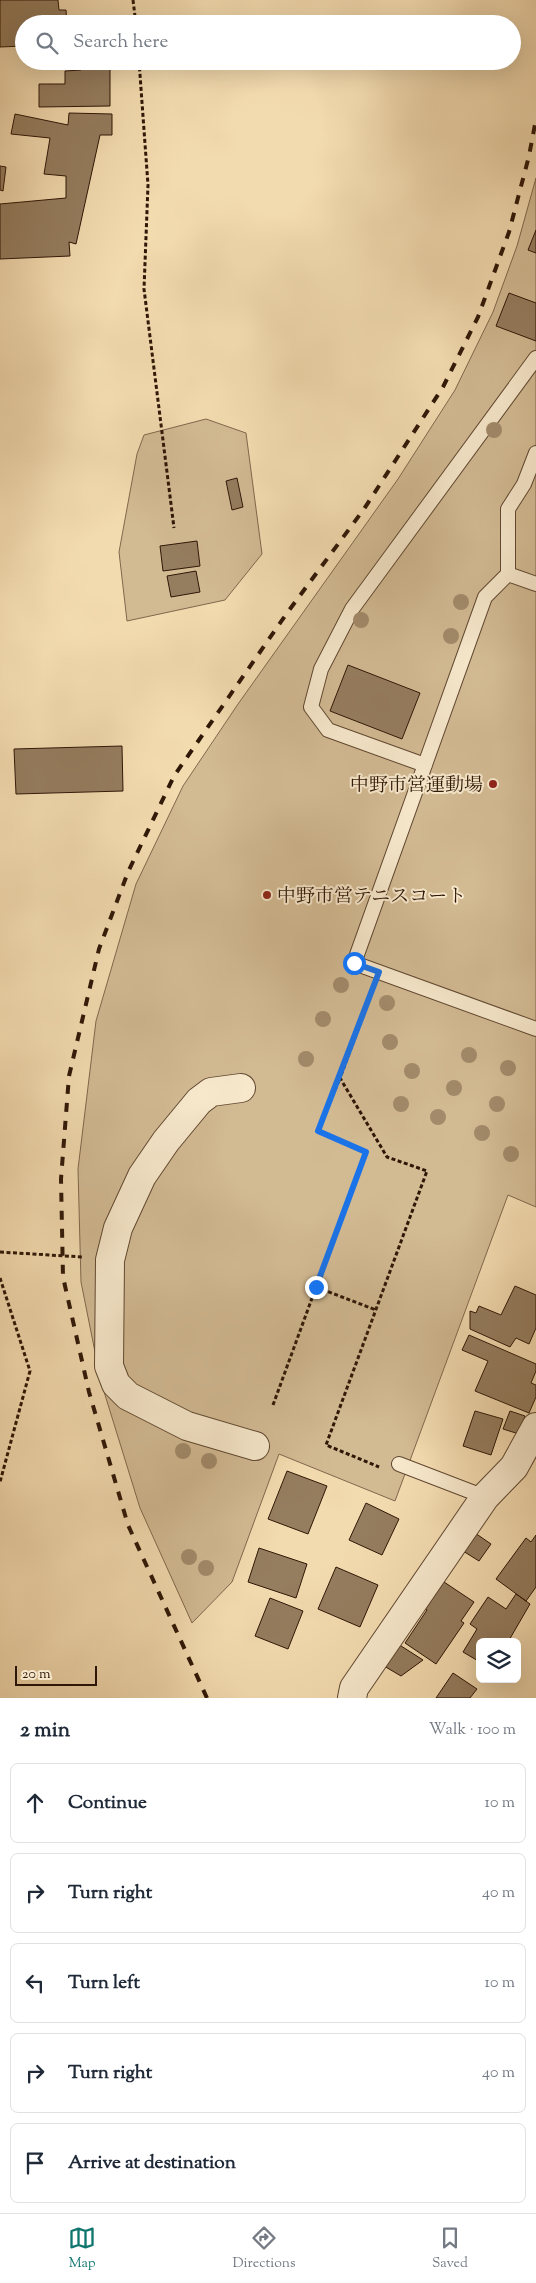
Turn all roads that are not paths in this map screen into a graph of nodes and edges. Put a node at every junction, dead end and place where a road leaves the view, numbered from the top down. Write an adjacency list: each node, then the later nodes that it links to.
1 (536, 358): 5 (lane)
2 (536, 453): 3 (lane)
3 (508, 574): 4 (lane); 5 (lane)
4 (536, 584)
5 (425, 765): 6 (lane)
6 (536, 1029)
7 (241, 1088): 9 (street)
8 (536, 1427): 11 (street)
9 (255, 1446)
10 (393, 1467): 11 (lane)
11 (485, 1497): 12 (street)
12 (352, 1698)

